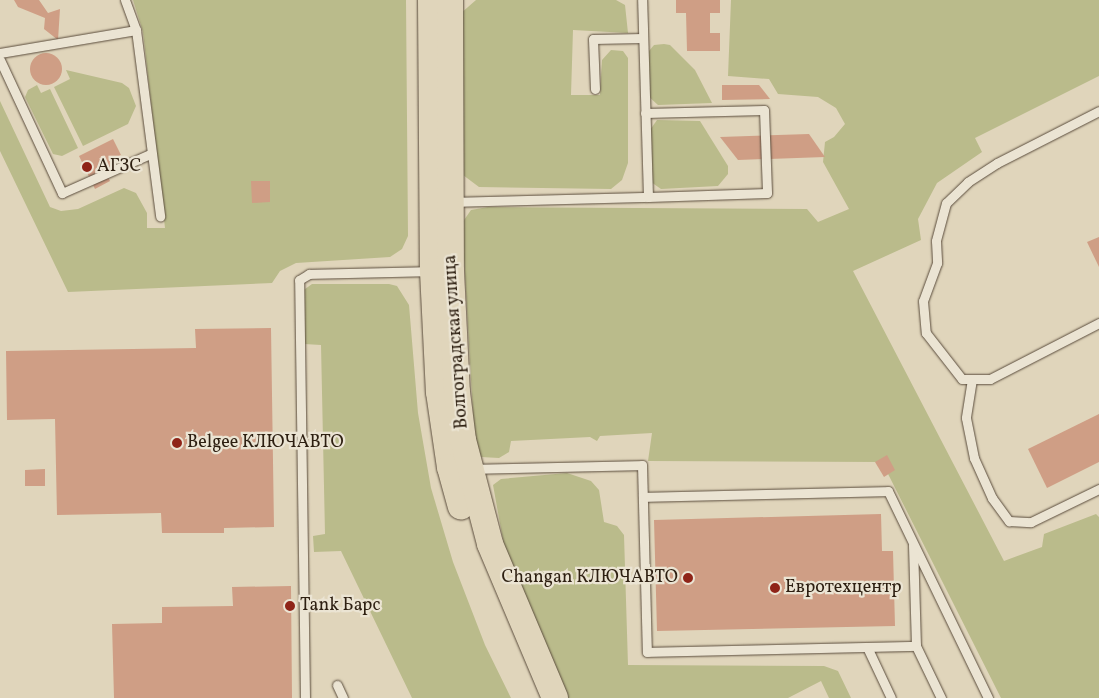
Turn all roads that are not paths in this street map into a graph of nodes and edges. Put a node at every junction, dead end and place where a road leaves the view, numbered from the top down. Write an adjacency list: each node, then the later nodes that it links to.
1 (125, 0): 5 (lane)
2 (431, 0): 16 (main road, Волгоградская улица)
3 (450, 0): 14 (main road, Волгоградская улица)
4 (642, 0): 6 (lane)
5 (136, 30): 7 (lane); 12 (lane)
6 (643, 38): 9 (lane); 11 (lane)
7 (0, 53)
8 (0, 60): 12 (lane)
9 (595, 89)
10 (1099, 111): 18 (lane)
11 (645, 113): 13 (lane); 13 (lane)
12 (150, 154): 15 (lane)
13 (648, 197): 14 (lane)
14 (451, 202): 16 (main road, Волгоградская улица)
15 (160, 216)
16 (442, 271): 19 (main road, Волгоградская улица); 26 (lane); 28 (main road, Волгоградская улица)
17 (1099, 323): 18 (lane)
18 (972, 379): 20 (lane)
19 (470, 469): 21 (lane); 29 (main road, Волгоградская улица)
20 (1099, 489)
21 (643, 497): 22 (lane); 24 (lane)
22 (913, 542): 23 (lane); 32 (lane)
23 (916, 646): 24 (lane); 31 (lane)
24 (867, 647): 30 (lane)
25 (337, 685): 27 (lane)
26 (305, 698)
27 (343, 698)
28 (536, 698)
29 (555, 698)
30 (892, 698)
31 (941, 698)
32 (988, 698)

